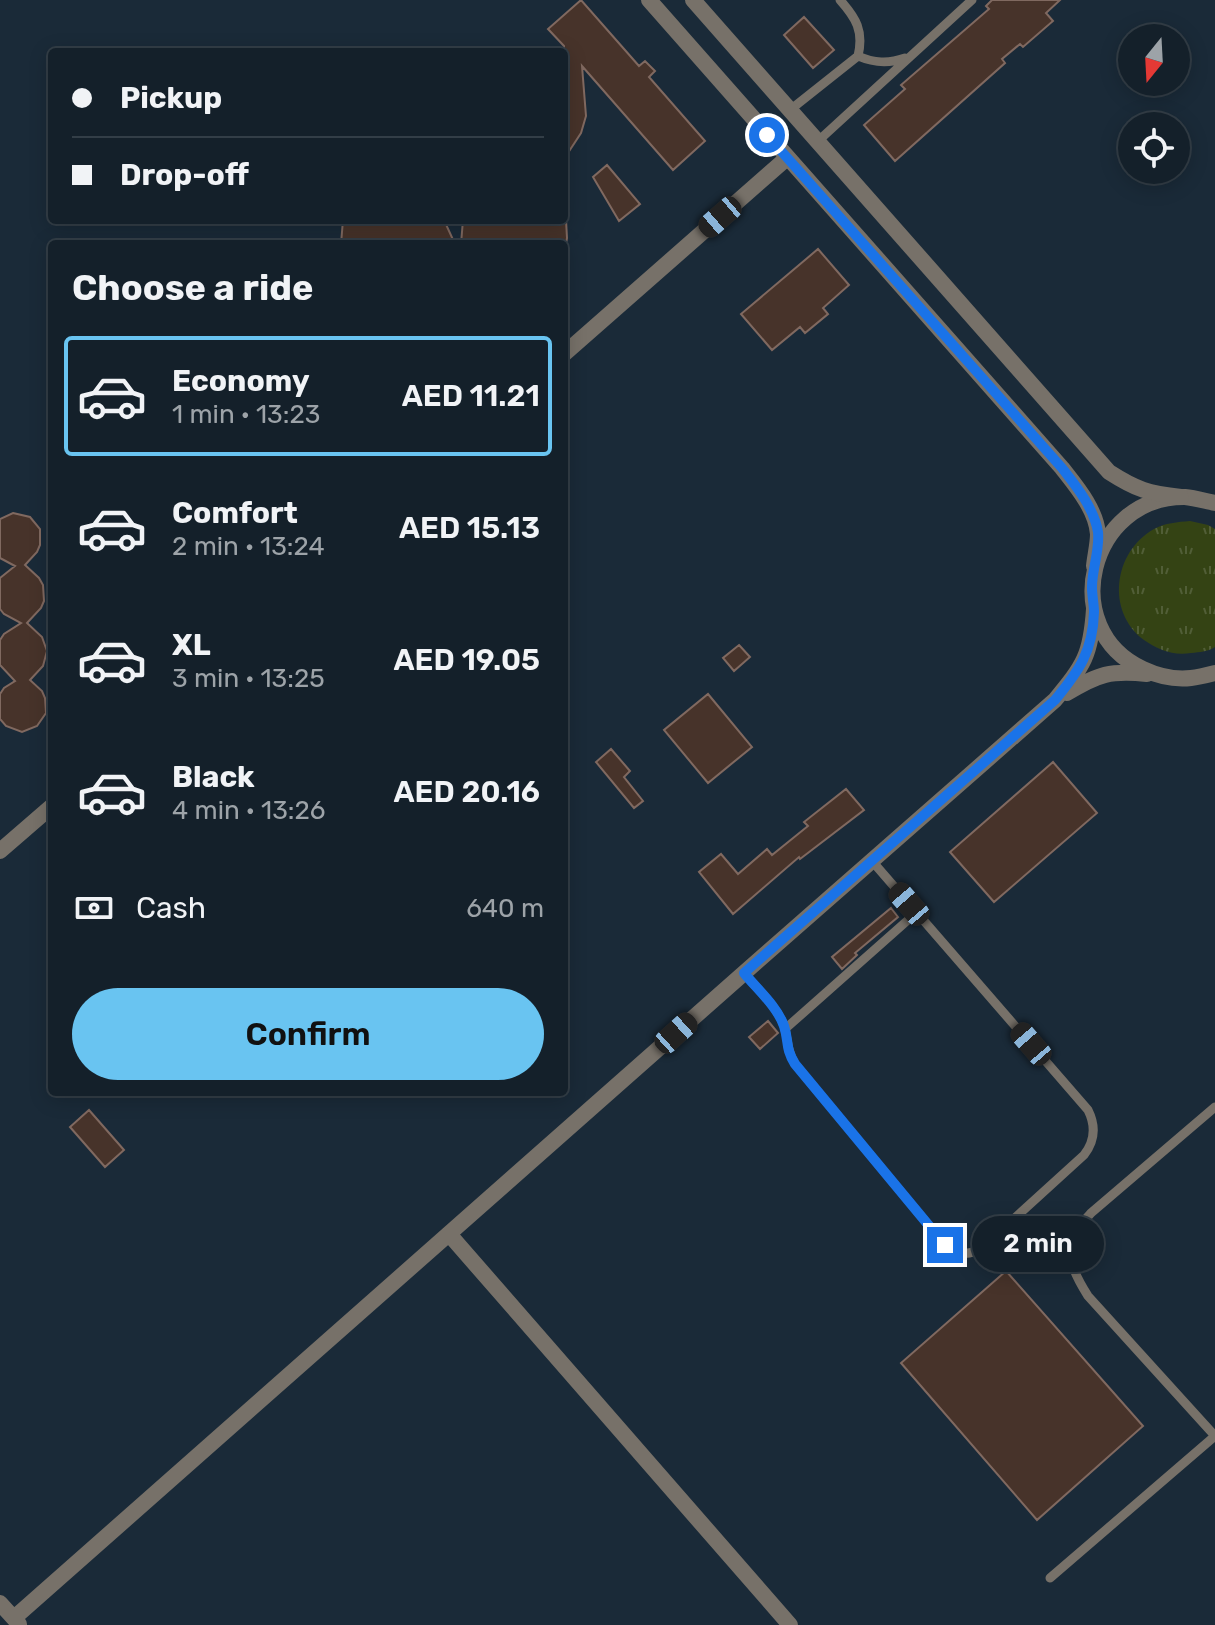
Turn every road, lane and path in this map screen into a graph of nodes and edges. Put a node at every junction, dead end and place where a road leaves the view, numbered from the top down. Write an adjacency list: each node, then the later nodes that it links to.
1 (649, 0): 9 (street)
2 (693, 0): 7 (street)
3 (840, 0): 6 (lane)
4 (972, 0): 5 (lane)
5 (915, 53): 6 (lane); 8 (lane)
6 (858, 56): 7 (lane)
7 (790, 110): 8 (street)
8 (817, 142): 11 (street)
9 (787, 158): 10 (street); 13 (street)
10 (568, 350)
11 (1185, 498): 12 (street); 13 (street)
12 (1215, 500)
13 (1094, 566): 14 (street)
14 (1094, 609): 15 (street); 17 (street)
15 (1156, 675): 16 (street); 17 (street)
16 (1215, 676)
17 (1055, 700): 20 (street)
18 (48, 809): 19 (street)
19 (0, 851)
20 (872, 861): 21 (lane); 22 (street)
21 (917, 912): 23 (lane); 23 (lane)
22 (744, 973): 23 (lane); 25 (street)
23 (785, 1029)
24 (1215, 1107): 26 (lane)
25 (449, 1234): 28 (street); 29 (street)
26 (1050, 1578)
27 (0, 1603): 28 (street)
28 (13, 1623)
29 (790, 1625)

